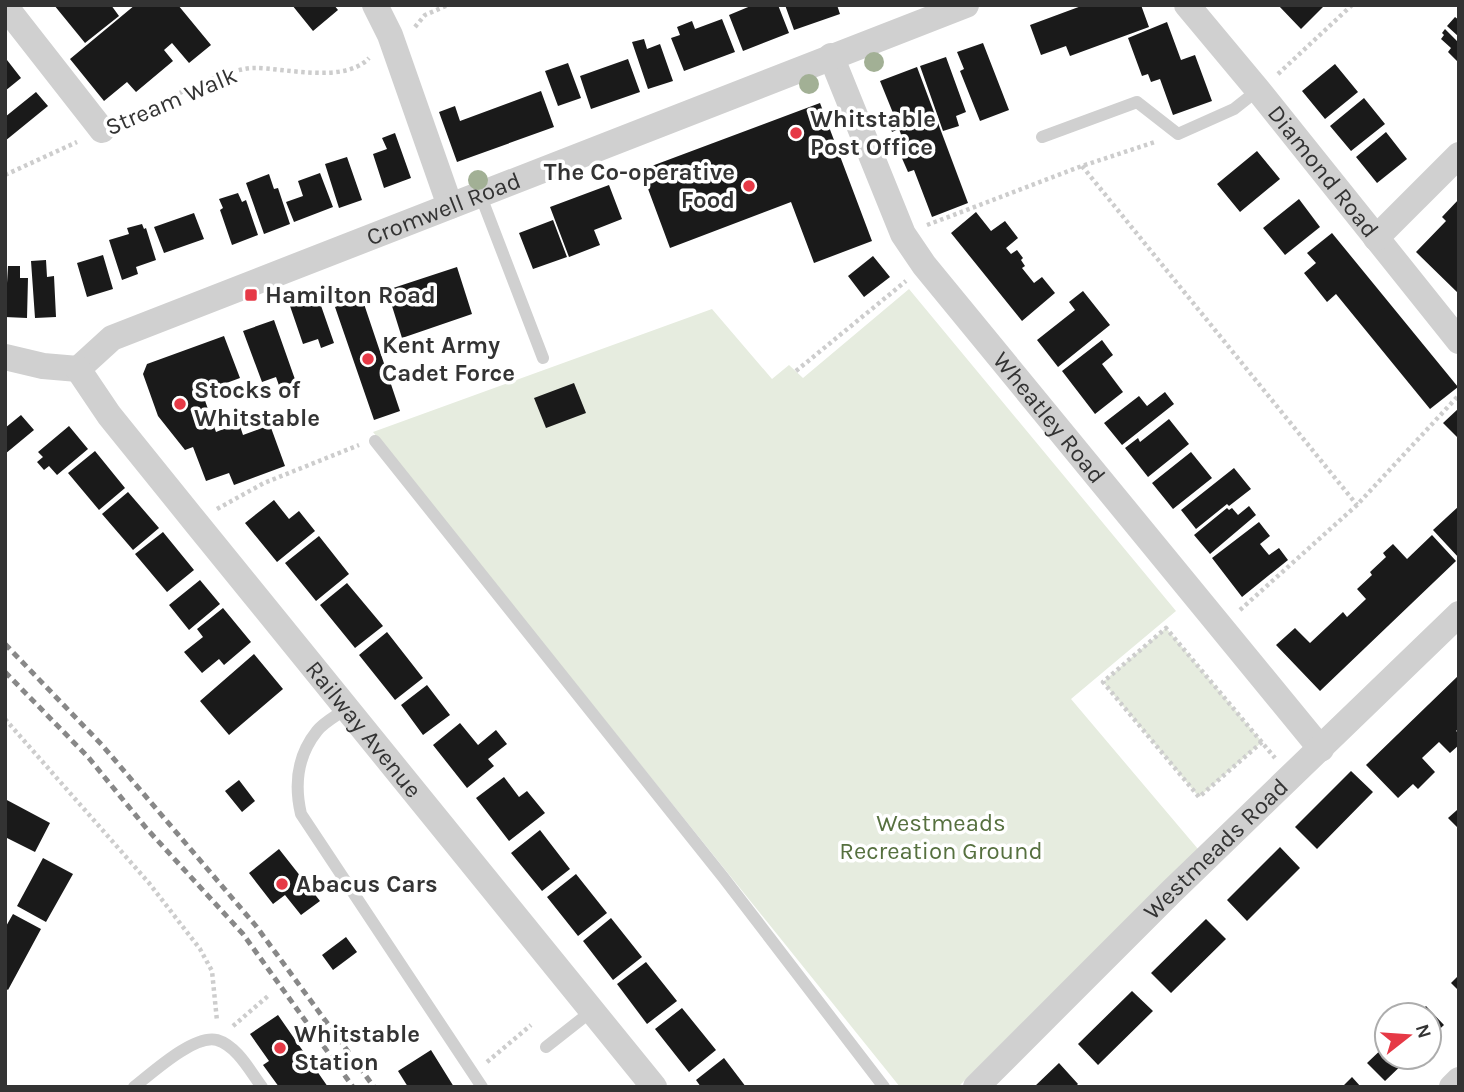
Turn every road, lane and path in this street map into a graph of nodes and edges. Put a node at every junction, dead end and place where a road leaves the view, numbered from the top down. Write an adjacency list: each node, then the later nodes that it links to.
1 (375, 5): 7 (street)
2 (448, 5): 7 (path, Stream Walk)
3 (966, 5): 8 (street, Cromwell Road)
4 (1187, 5): 9 (street, Diamond Road)
5 (1352, 5): 9 (path)
6 (5, 6): 10 (street)
7 (390, 35): 10 (path, Stream Walk); 17 (street)
8 (831, 56): 16 (street, Cromwell Road); 18 (street, Wheatley Road)
9 (1258, 90): 11 (lane); 19 (street, Diamond Road)
10 (102, 130): 15 (path, Stream Walk)
11 (1178, 134): 12 (lane); 14 (path)
12 (1042, 137)
13 (1459, 155): 19 (street)
14 (1082, 166): 18 (path); 28 (path)
15 (5, 175)
16 (480, 194): 17 (street, Cromwell Road); 23 (lane)
17 (450, 206): 24 (street, Cromwell Road)
18 (903, 234): 20 (street, Wheatley Road)
19 (1376, 238): 21 (street, Diamond Road)
20 (924, 265): 25 (path); 31 (street, Wheatley Road)
21 (1459, 341)
22 (5, 357): 24 (street)
23 (542, 358)
24 (78, 369): 29 (street, Railway Avenue)
25 (796, 371)
26 (1459, 395): 28 (path)
27 (375, 441): 29 (path); 49 (lane)
28 (1357, 505): 31 (path)
29 (197, 524): 32 (street, Railway Avenue)
30 (1459, 614): 35 (street, Westmeads Road)
31 (1221, 628): 35 (street, Wheatley Road)
32 (347, 708): 38 (street, Railway Avenue); 43 (lane)
33 (5, 719): 39 (path)
34 (1262, 742): 34 (path); 36 (path)
35 (1321, 749): 36 (street, Westmeads Road)
36 (1291, 777): 50 (street, Westmeads Road)
37 (268, 996): 41 (path)
38 (593, 1010): 42 (lane); 48 (street, Railway Avenue)
39 (216, 1012)
40 (531, 1026): 43 (path)
41 (217, 1040): 45 (lane); 46 (lane)
42 (546, 1047)
43 (473, 1074): 47 (lane)
44 (1459, 1080): 51 (street)
45 (134, 1087)
46 (262, 1087)
47 (482, 1087)
48 (654, 1087)
49 (884, 1087)
50 (976, 1087)
51 (1452, 1087)

